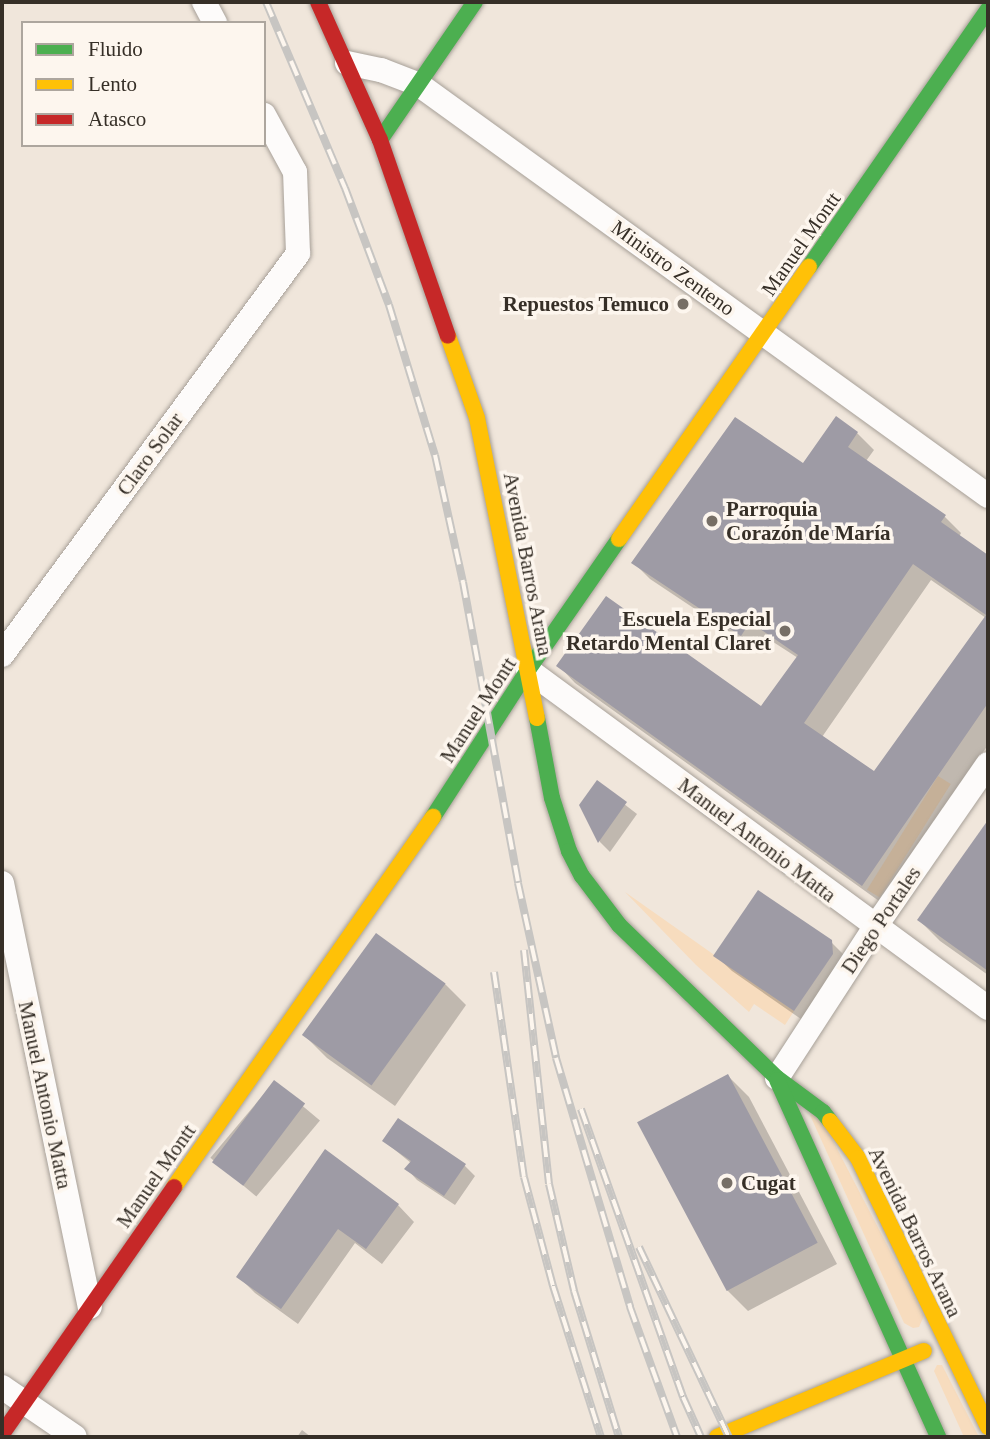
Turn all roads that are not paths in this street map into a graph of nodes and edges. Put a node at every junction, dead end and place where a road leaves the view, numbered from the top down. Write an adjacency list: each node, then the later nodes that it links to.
1 (204, 2): 5 (street)
2 (318, 2): 6 (street, Avenida Barros Arana)
3 (475, 2): 7 (street)
4 (988, 9): 10 (street, Manuel Montt)
5 (214, 21)
6 (347, 63): 7 (street, Ministro Zenteno); 9 (street, Avenida Barros Arana)
7 (418, 84): 9 (street); 10 (street, Ministro Zenteno)
8 (266, 119): 12 (street, Claro Solar)
9 (380, 140): 13 (street, Avenida Barros Arana)
10 (764, 334): 11 (street, Ministro Zenteno); 13 (street, Manuel Montt)
11 (988, 496)
12 (2, 655)
13 (528, 670): 16 (street, Manuel Antonio Matta); 18 (street, Avenida Barros Arana); 19 (street, Manuel Montt)
14 (988, 764): 16 (street, Diego Portales)
15 (2, 883): 19 (street, Manuel Antonio Matta)
16 (875, 927): 17 (street, Manuel Antonio Matta); 18 (street, Diego Portales)
17 (988, 1008)
18 (776, 1078): 20 (street, Avenida Barros Arana); 21 (street, Avenida Barros Arana)
19 (90, 1307): 23 (street, Manuel Montt)
20 (946, 1342): 21 (street); 24 (street, Avenida Barros Arana)
21 (903, 1360): 27 (street); 28 (street, Avenida Barros Arana)
22 (2, 1387): 23 (street)
23 (24, 1402): 25 (street, Manuel Montt); 26 (street)
24 (988, 1427)
25 (2, 1434)
26 (75, 1437)
27 (717, 1437)
28 (939, 1437)

